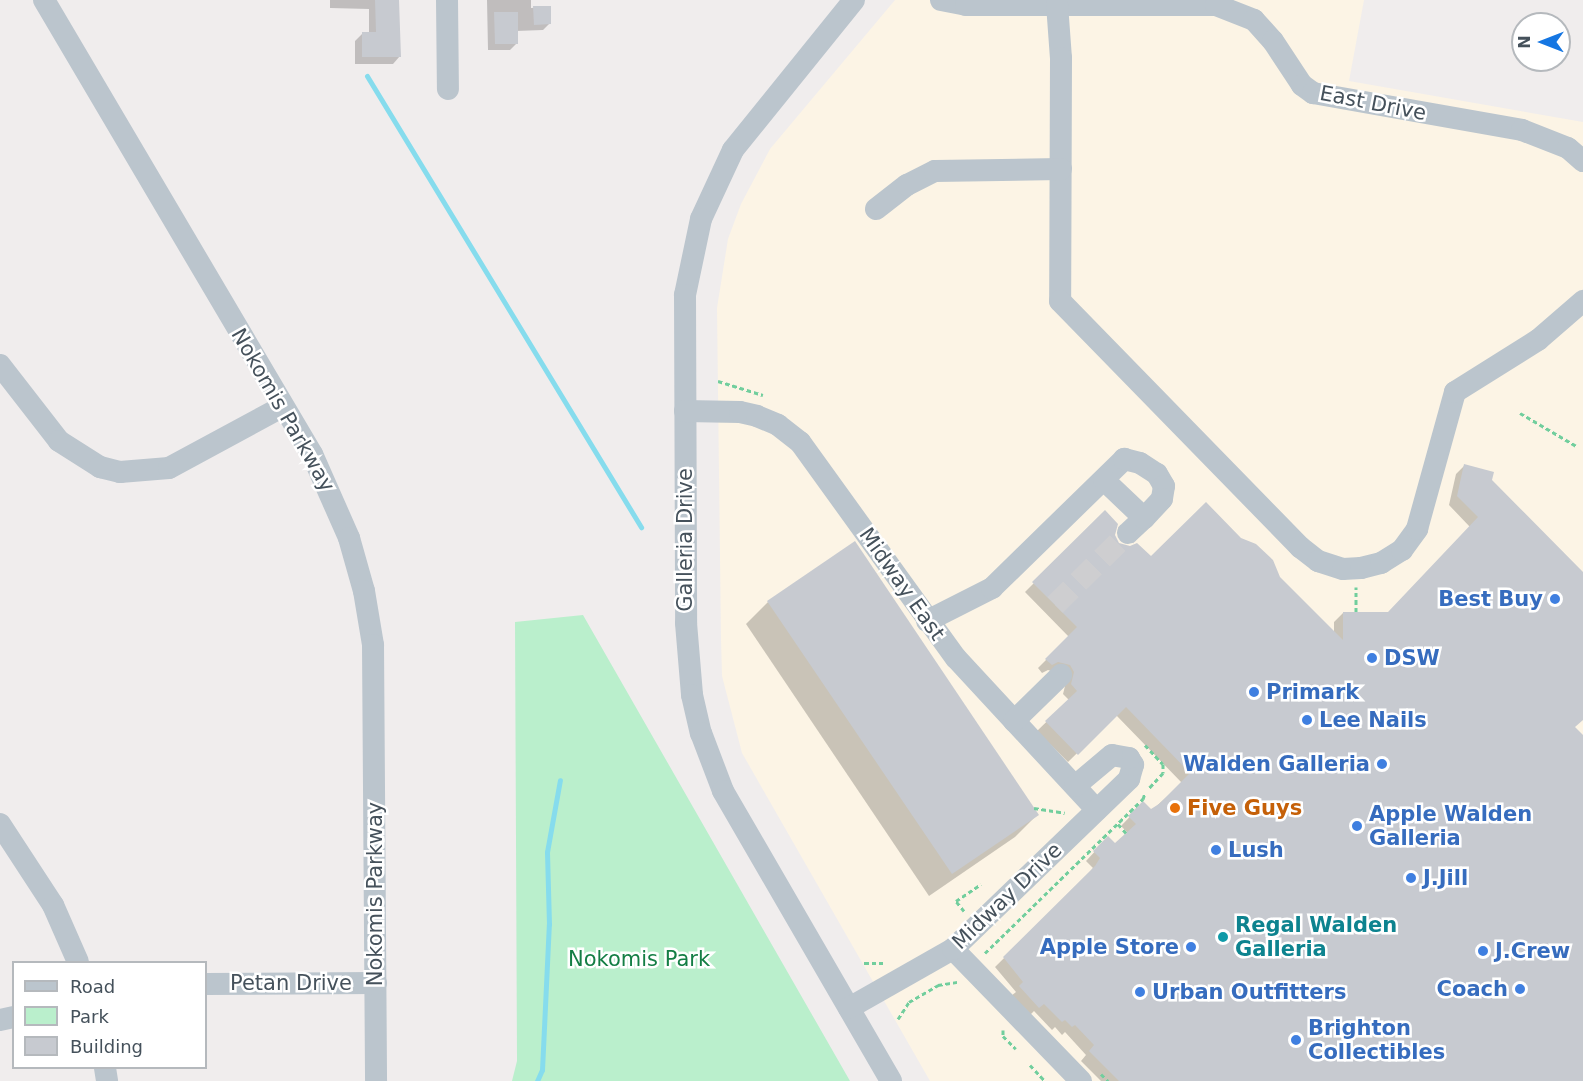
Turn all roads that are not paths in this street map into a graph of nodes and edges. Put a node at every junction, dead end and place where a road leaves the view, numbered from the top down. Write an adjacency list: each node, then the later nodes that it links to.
1 (44, 0): 12 (street, Nokomis Parkway)
2 (447, 0): 6 (street)
3 (854, 0): 13 (street, Galleria Drive)
4 (941, 0): 5 (street, East Drive)
5 (1057, 4): 7 (street, East Drive); 8 (street)
6 (448, 89)
7 (1583, 161)
8 (1061, 169): 9 (street); 10 (street)
9 (876, 209)
10 (1583, 301)
11 (0, 365): 12 (street)
12 (282, 407): 23 (street, Nokomis Parkway)
13 (685, 411): 15 (street, Midway East); 25 (street, Galleria Drive)
14 (1104, 480): 14 (street); 15 (street)
15 (927, 621): 17 (street, Midway East)
16 (1061, 675): 17 (street)
17 (1014, 721): 18 (street, Midway East)
18 (1075, 786): 19 (street, Midway East); 19 (street, Midway Drive)
19 (1097, 810): 21 (street, Midway Drive)
20 (0, 824): 22 (street)
21 (953, 949): 25 (street, Midway Drive); 28 (street)
22 (77, 961)
23 (376, 982): 24 (street, Petan Drive); 26 (street, Nokomis Parkway)
24 (207, 984)
25 (849, 1008): 27 (street, Galleria Drive)
26 (376, 1081)
27 (891, 1081)
28 (1081, 1081)

